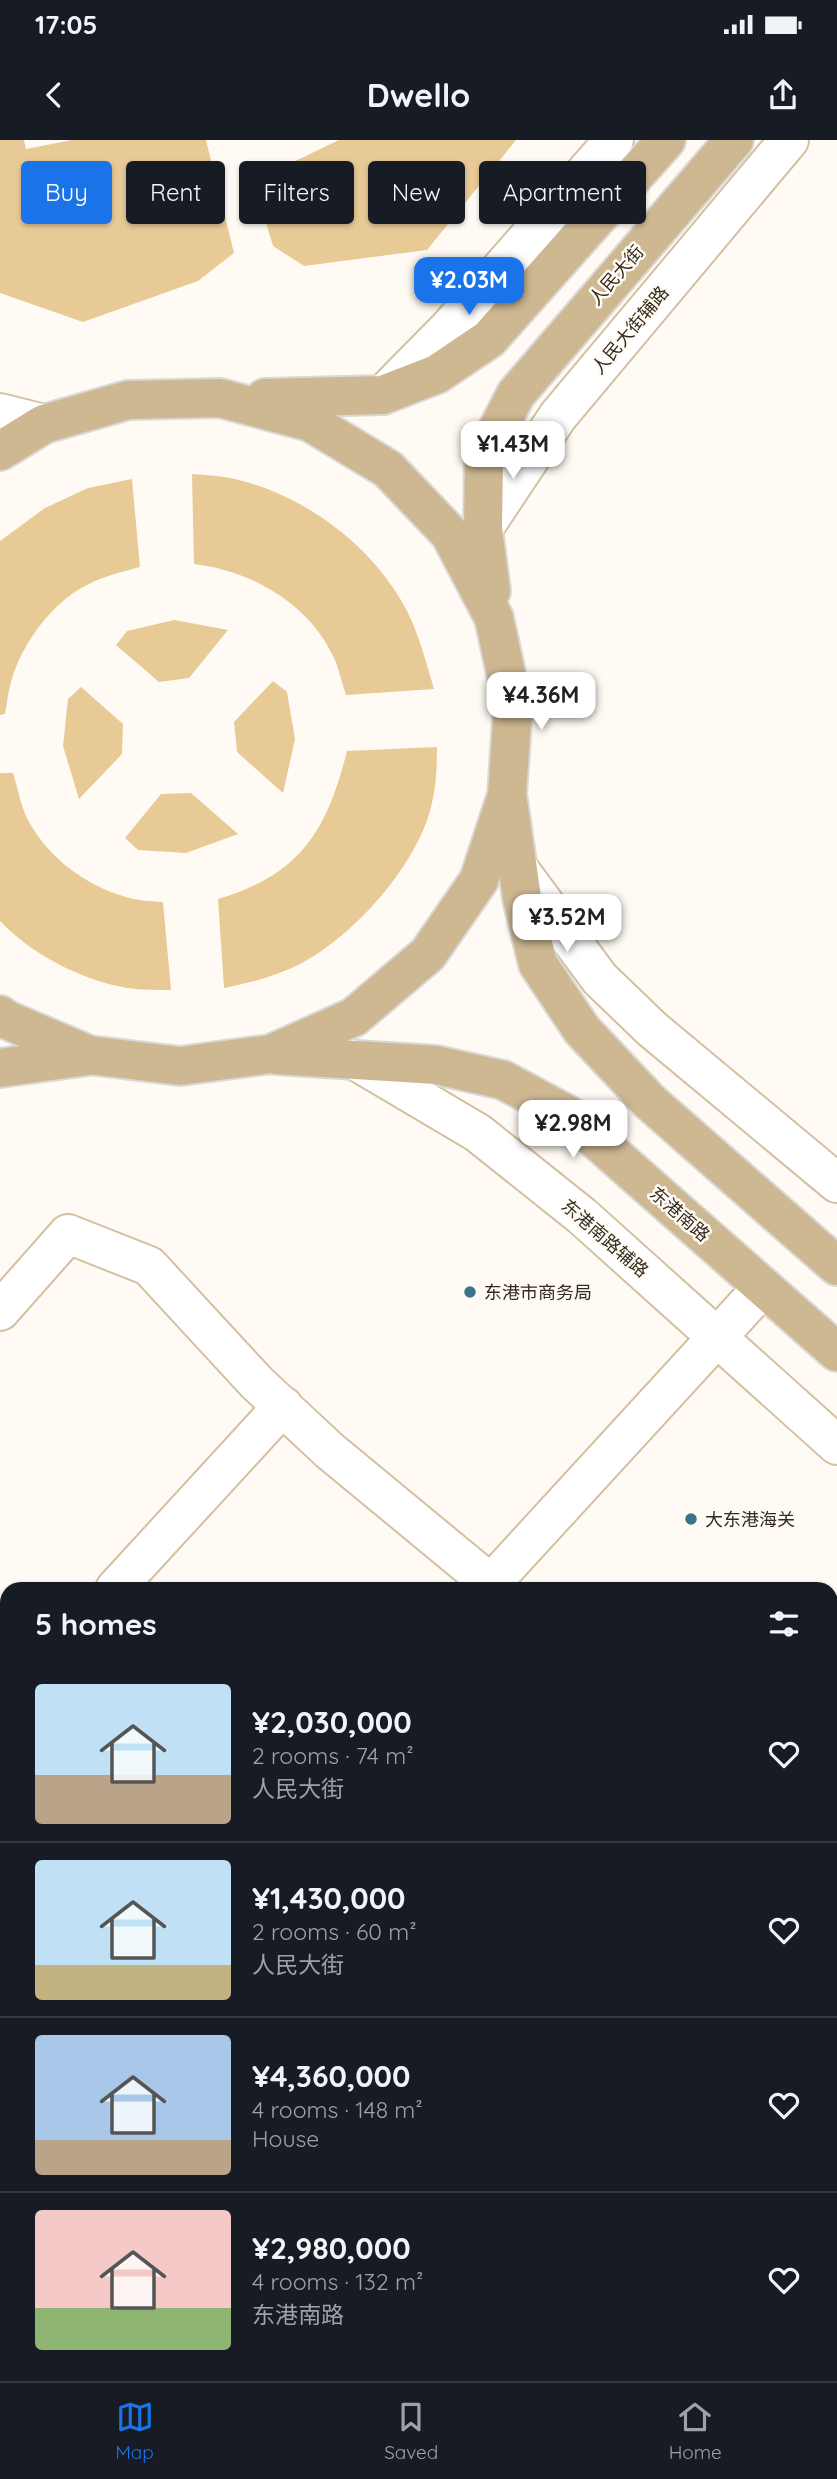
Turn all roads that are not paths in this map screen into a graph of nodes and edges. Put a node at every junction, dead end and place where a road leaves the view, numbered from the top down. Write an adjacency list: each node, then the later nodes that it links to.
1 (614, 140): 5 (street)
2 (666, 140): 5 (main road)
3 (734, 140): 11 (main road, 人民大街)
4 (789, 140): 11 (street, 人民大街辅路)
5 (383, 395): 6 (main road)
6 (220, 398): 8 (main road); 12 (main road)
7 (0, 413): 8 (street)
8 (44, 424): 9 (main road); 10 (main road)
9 (0, 426)
10 (0, 451)
11 (483, 529): 12 (main road, 人民大街)
12 (494, 618): 13 (main road)
13 (508, 795): 14 (main road); 16 (main road)
14 (518, 868): 20 (street); 21 (main road)
15 (0, 1015): 17 (main road)
16 (267, 1054): 17 (main road); 18 (main road, 东港南路)
17 (89, 1055): 19 (main road)
18 (353, 1059): 22 (main road, 东港南路); 24 (street, 东港南路辅路)
19 (0, 1068)
20 (837, 1183)
21 (837, 1266)
22 (763, 1287): 24 (street); 25 (main road, 东港南路)
23 (0, 1311): 26 (street)
24 (716, 1337): 27 (street, 东港南路辅路); 30 (street)
25 (837, 1352)
26 (283, 1406): 28 (street); 29 (street)
27 (837, 1445)
28 (121, 1582)
29 (484, 1582)
30 (493, 1582)

